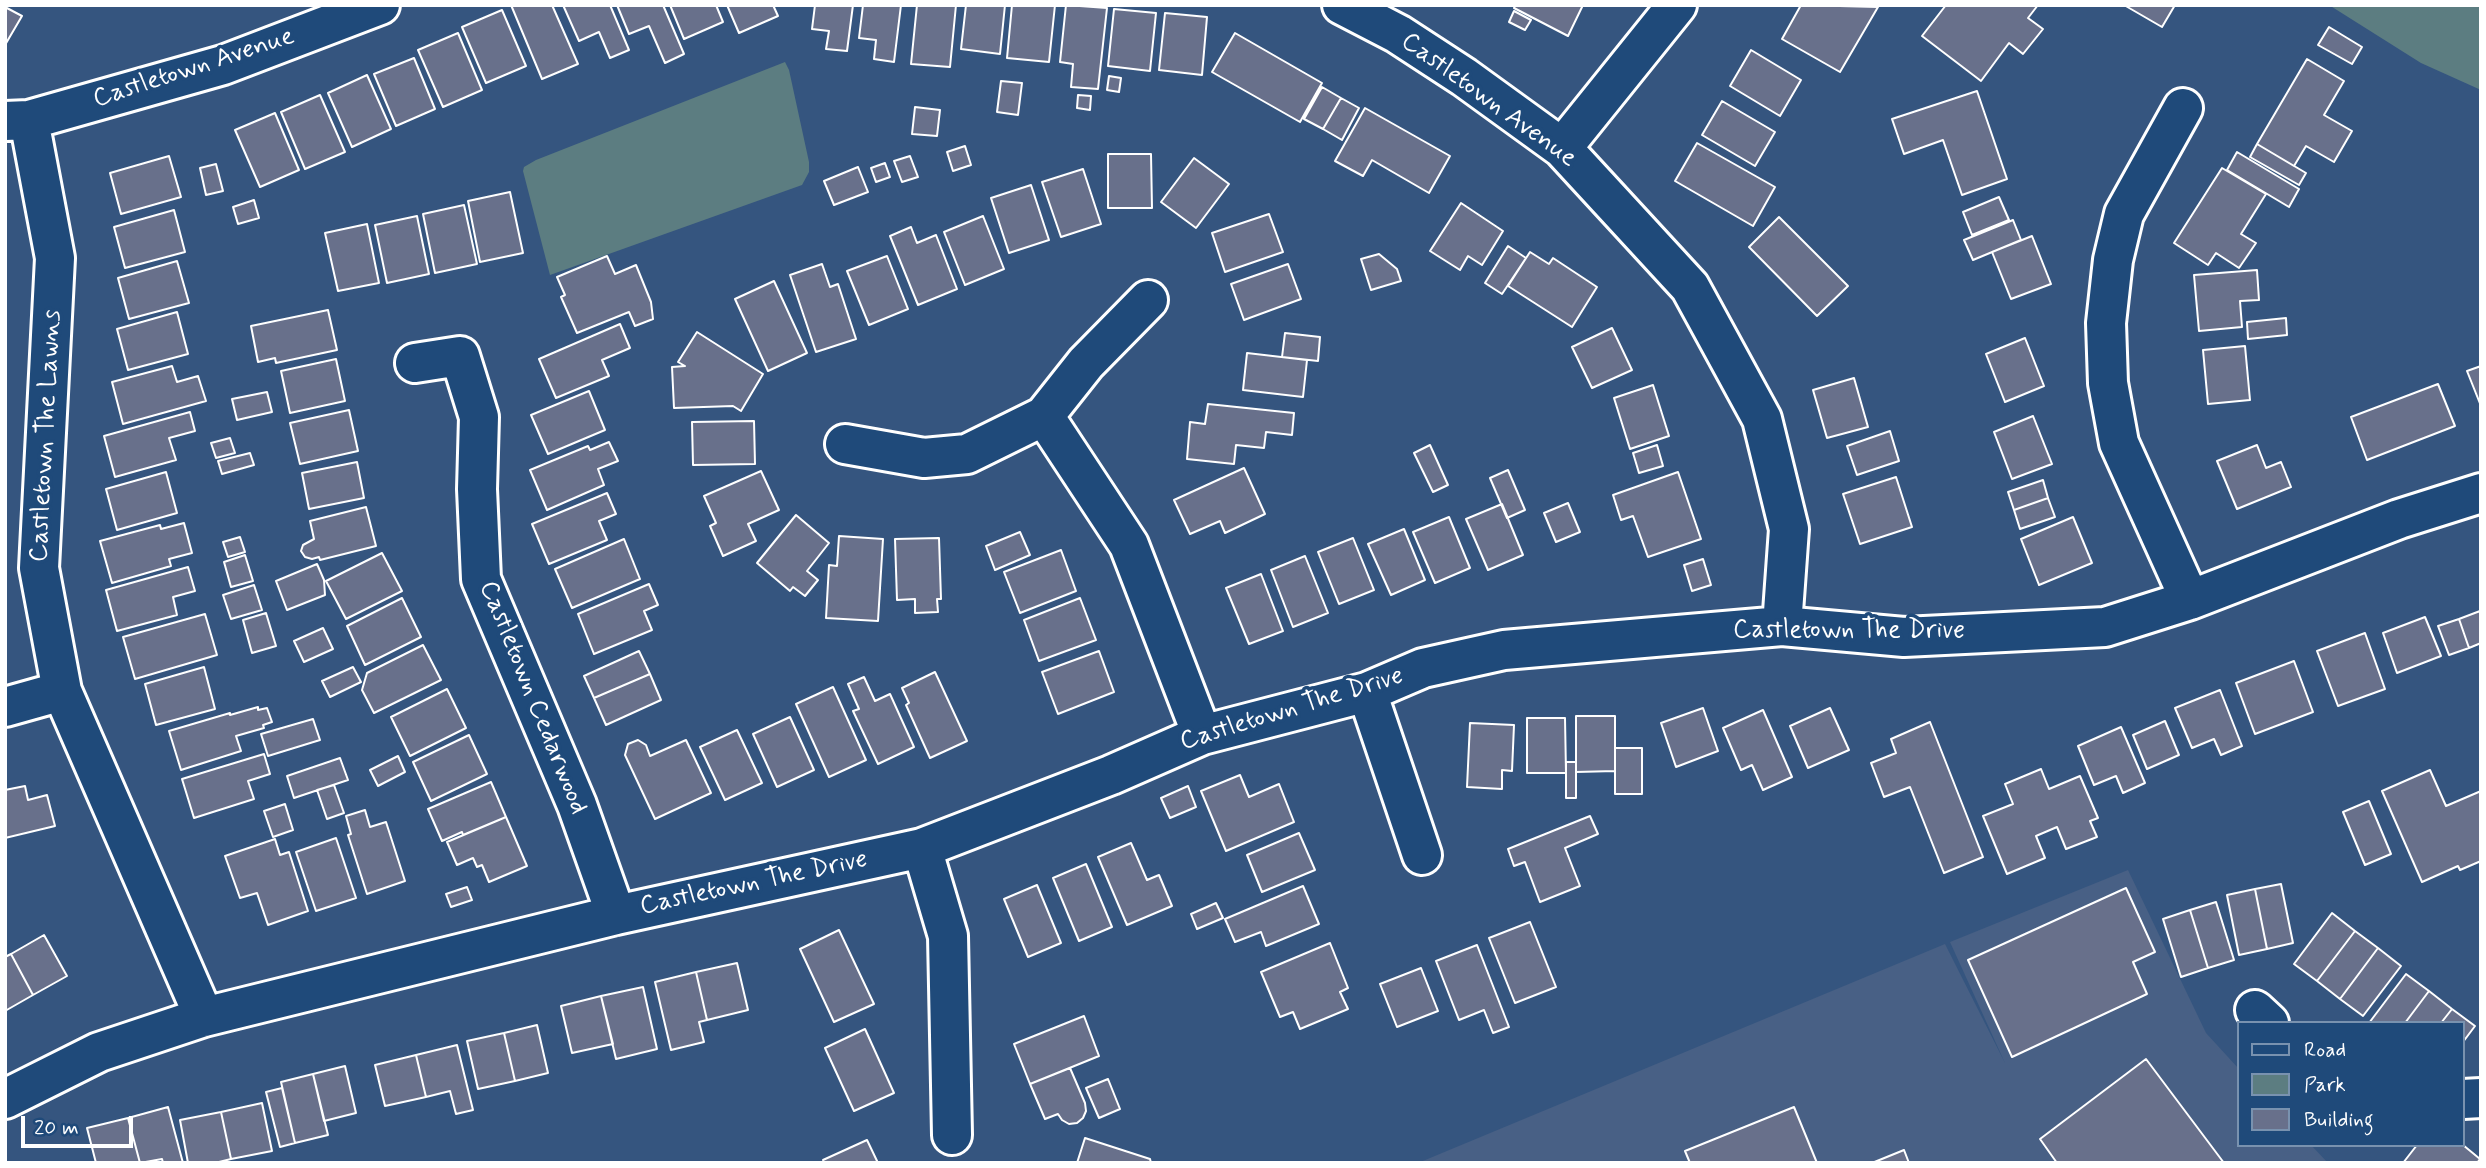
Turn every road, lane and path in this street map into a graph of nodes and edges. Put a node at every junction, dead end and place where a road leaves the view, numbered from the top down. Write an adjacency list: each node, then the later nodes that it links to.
1 (380, 5): 5 (street, Castletown Avenue)
2 (1342, 5): 6 (street, Castletown Avenue)
3 (1677, 5): 6 (street)
4 (2183, 108): 12 (street)
5 (17, 120): 14 (street, Castletown The Lawns)
6 (1562, 148): 13 (street, Castletown Avenue)
7 (1148, 300): 9 (street)
8 (415, 363): 20 (street, Castletown Cedarwood)
9 (1044, 416): 10 (street); 17 (street)
10 (845, 444)
11 (2481, 493): 12 (street, Castletown The Drive)
12 (2190, 600): 13 (street, Castletown The Drive)
13 (1782, 626): 15 (street, Castletown The Drive)
14 (62, 691): 16 (street); 21 (street, Castletown The Lawns)
15 (1367, 692): 17 (street, Castletown The Drive); 19 (street)
16 (5, 707)
17 (1202, 735): 18 (street, Castletown The Drive)
18 (922, 848): 20 (street, Castletown The Drive); 23 (street)
19 (1422, 855)
20 (616, 915): 21 (street, Castletown The Drive)
21 (204, 1017): 22 (street, Castletown The Drive)
22 (5, 1099)
23 (952, 1135)

